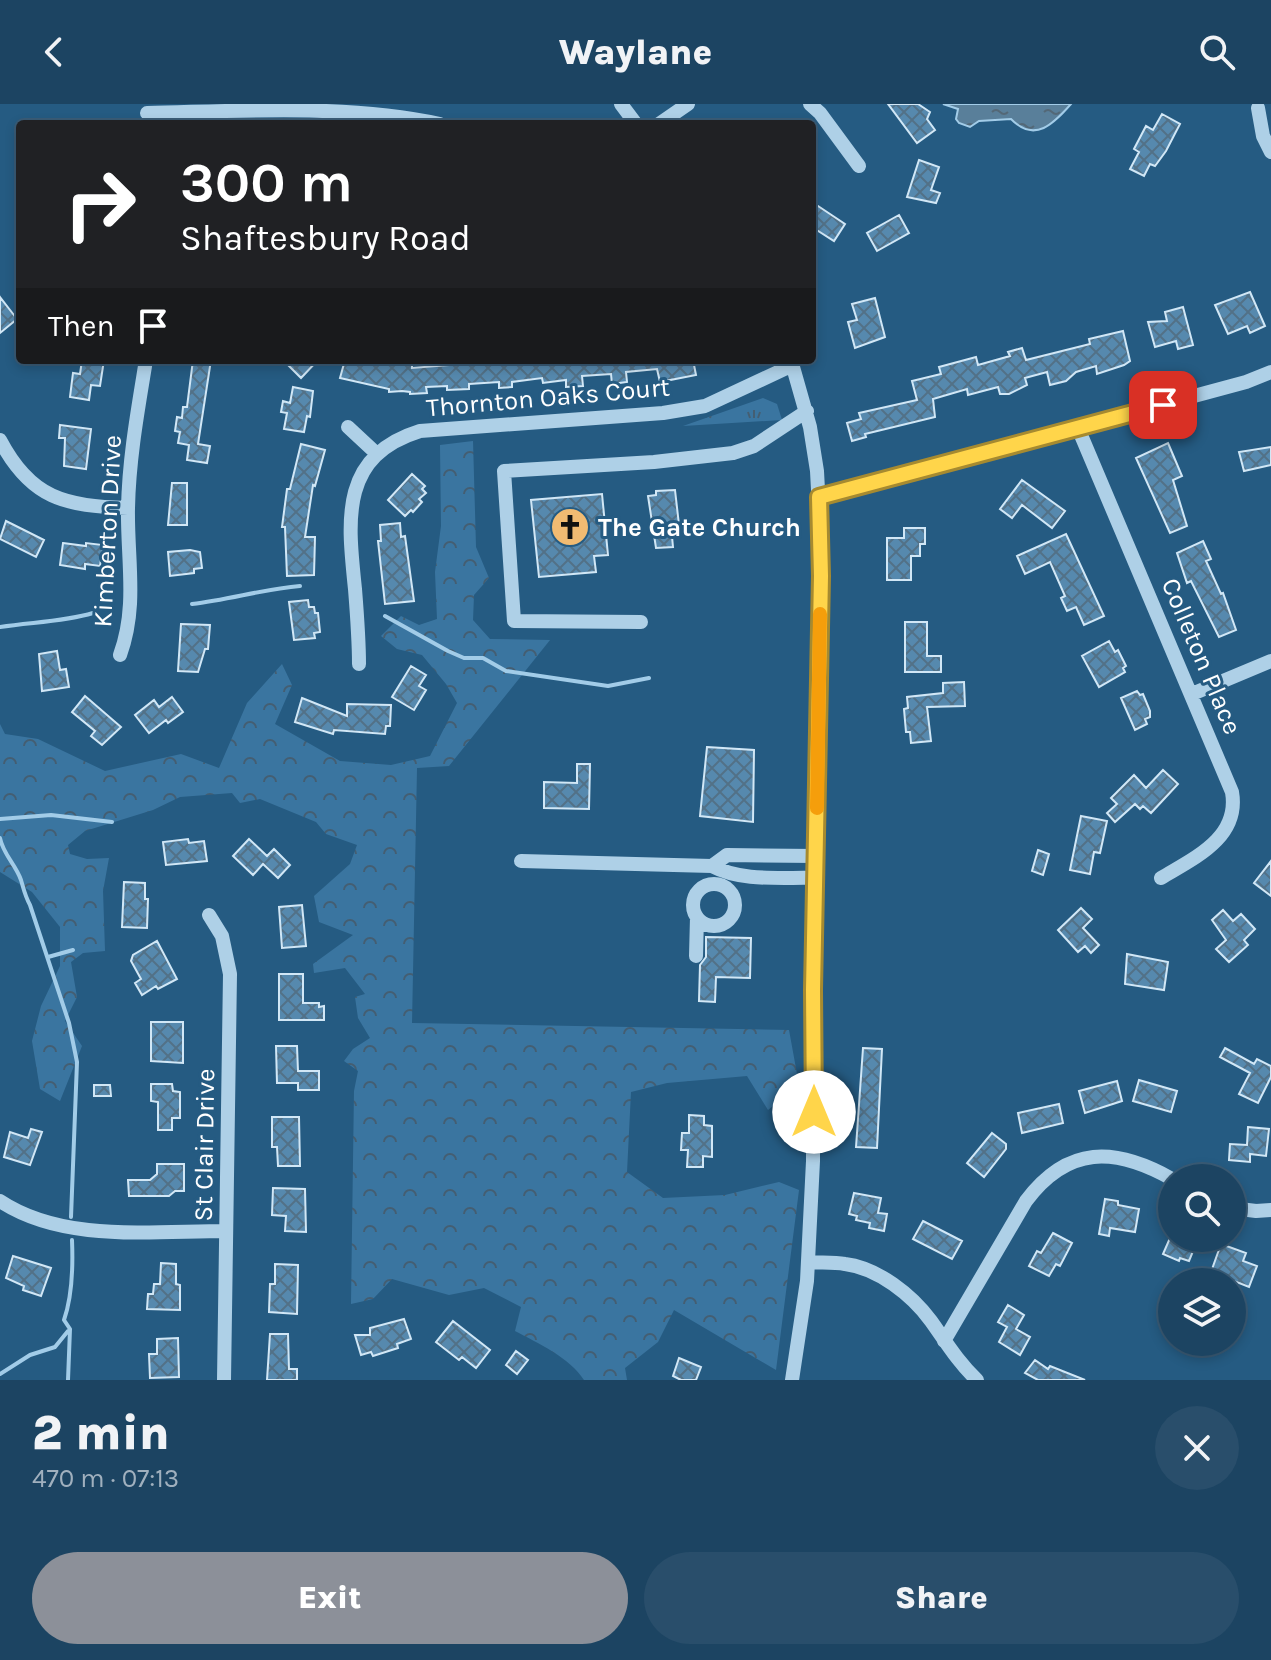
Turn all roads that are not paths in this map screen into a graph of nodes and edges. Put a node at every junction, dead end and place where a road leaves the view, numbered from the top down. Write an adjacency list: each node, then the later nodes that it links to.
1 (688, 104): 6 (street)
2 (810, 104): 8 (street)
3 (1258, 108): 7 (street)
4 (147, 114): 5 (street)
5 (424, 120)
6 (665, 120)
7 (1271, 152)
8 (859, 166)
9 (145, 364): 19 (street, Kimberton Drive)
10 (788, 364): 17 (street, Thornton Oaks Court)
11 (793, 364): 13 (street)
12 (1271, 372): 15 (street)
13 (807, 411): 18 (street); 20 (street)
14 (348, 427): 17 (street)
15 (1078, 428): 18 (street); 24 (street, Colleton Place)
16 (0, 440): 19 (street)
17 (377, 454): 23 (street, Thornton Oaks Court)
18 (819, 497): 26 (street)
19 (128, 508): 21 (street, Kimberton Drive)
20 (641, 622)
21 (120, 655)
22 (1271, 661): 24 (street)
23 (359, 664)
24 (1192, 694): 32 (street, Colleton Place)
25 (758, 856): 26 (street); 29 (street); 30 (street)
26 (816, 856): 31 (street)
27 (521, 861): 28 (street)
28 (688, 865): 29 (street); 33 (street)
29 (712, 866): 30 (street)
30 (758, 876): 31 (street)
31 (816, 878): 42 (street)
32 (1161, 878)
33 (698, 891): 35 (street); 35 (street)
34 (209, 915): 41 (street, St Clair Drive)
35 (697, 917): 36 (street)
36 (696, 956)
37 (1158, 1172): 43 (street)
38 (0, 1201): 41 (street)
39 (1246, 1210): 40 (street)
40 (1271, 1210)
41 (226, 1231): 44 (street, St Clair Drive)
42 (808, 1262): 43 (street); 45 (street)
43 (944, 1341): 46 (street)
44 (224, 1380)
45 (792, 1380)
46 (977, 1380)

